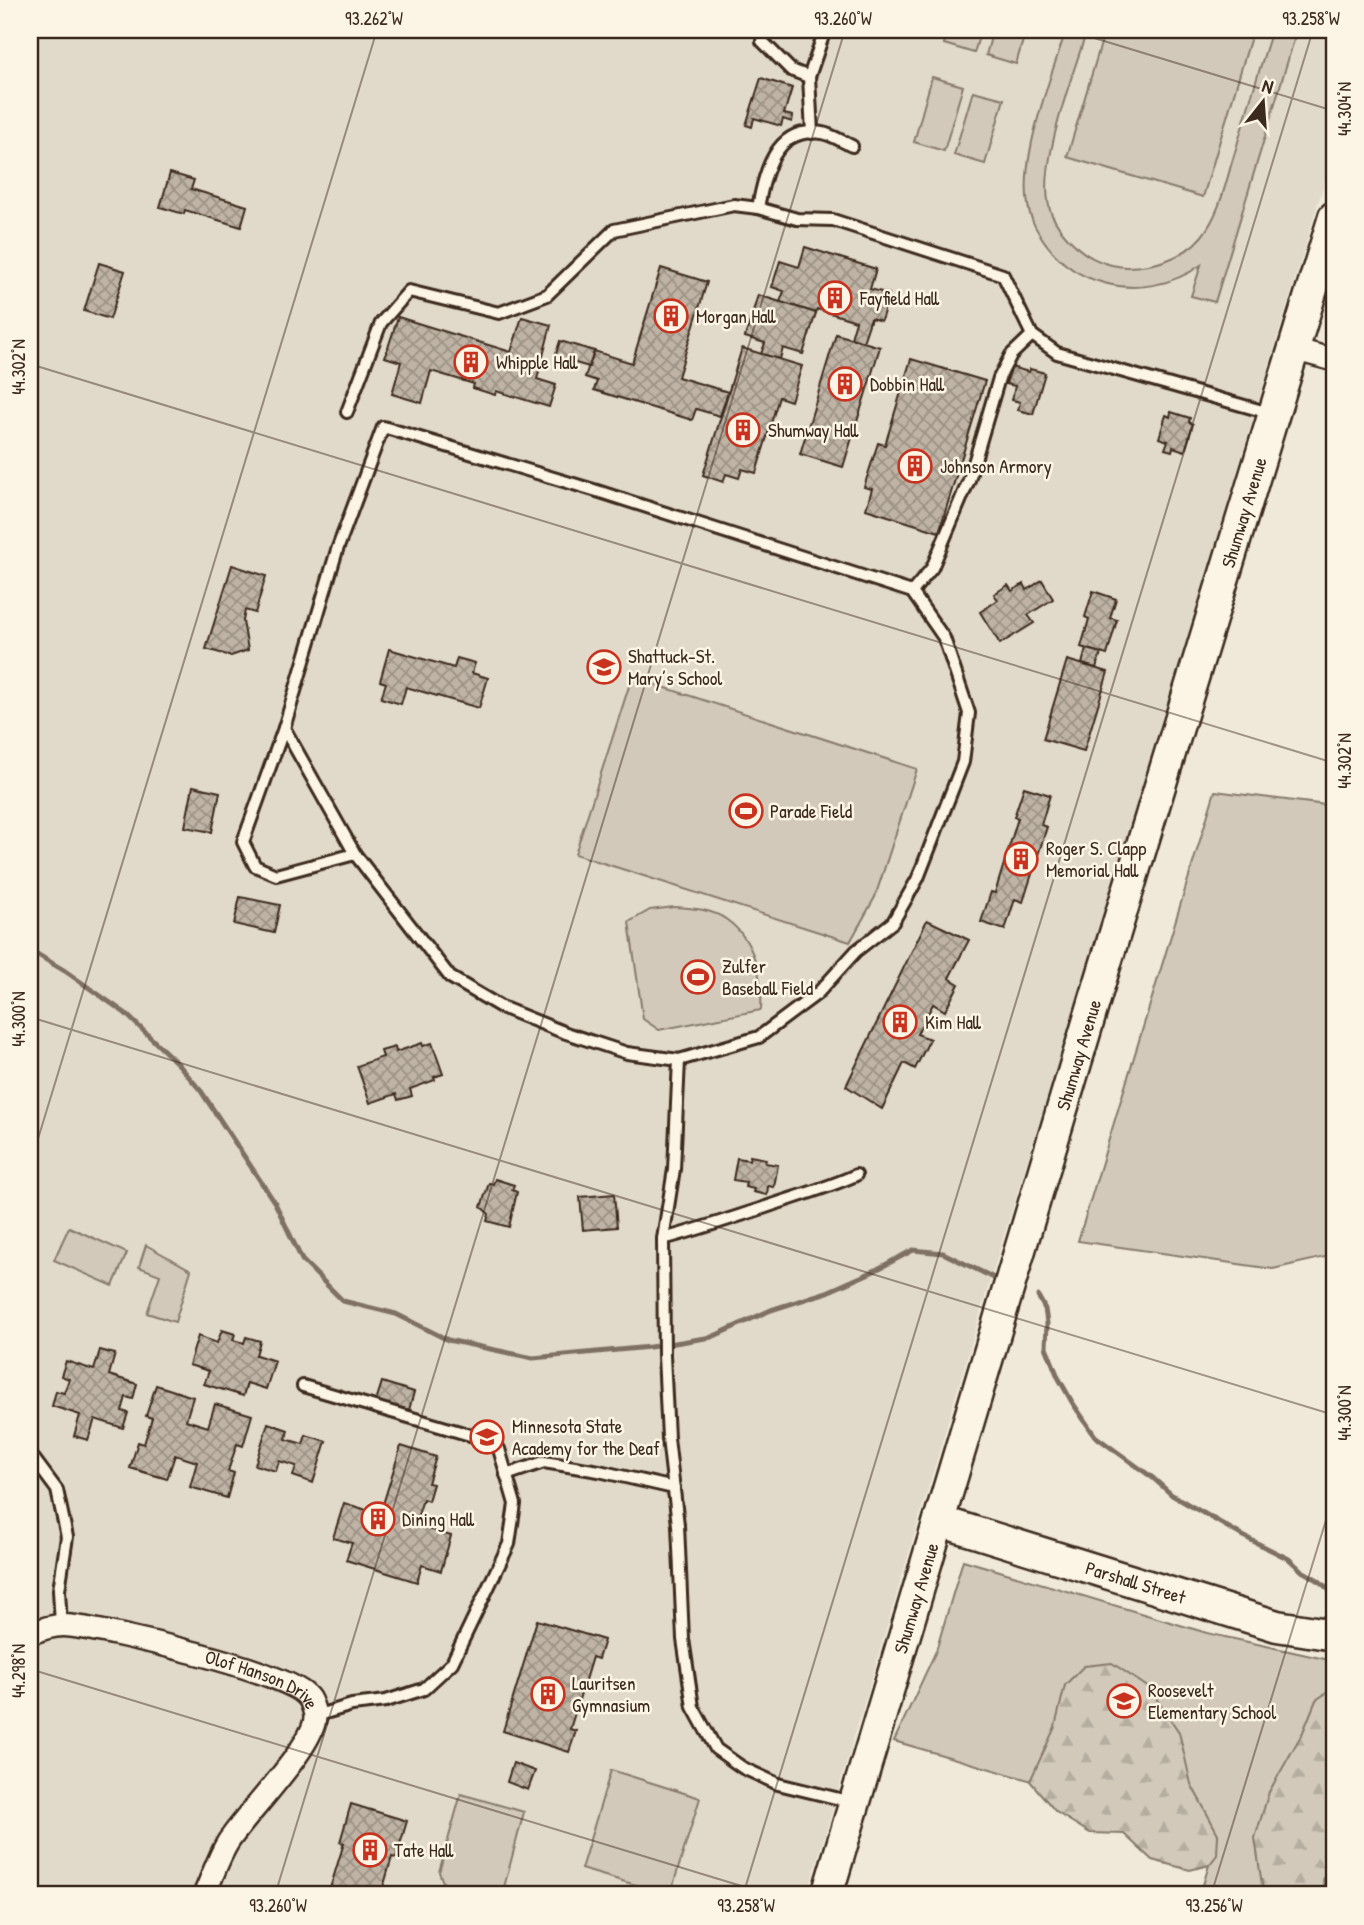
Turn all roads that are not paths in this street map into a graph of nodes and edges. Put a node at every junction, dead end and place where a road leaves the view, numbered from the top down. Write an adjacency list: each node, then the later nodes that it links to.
1 (766, 30): 3 (lane)
2 (825, 30): 3 (lane)
3 (809, 77): 4 (lane)
4 (812, 134): 5 (lane); 6 (lane)
5 (852, 146)
6 (758, 208): 8 (lane); 11 (lane)
7 (1334, 217): 9 (street, Shumway Avenue)
8 (1032, 335): 12 (lane); 13 (lane)
9 (1293, 349): 10 (street); 12 (street, Shumway Avenue)
10 (1334, 360)
11 (347, 412)
12 (1273, 414): 23 (street, Shumway Avenue)
13 (912, 592): 14 (lane); 16 (lane)
14 (284, 728): 15 (lane); 15 (lane)
15 (355, 854): 16 (lane)
16 (678, 1060): 18 (lane)
17 (856, 1175): 18 (lane)
18 (663, 1239): 22 (lane)
19 (303, 1386): 21 (lane)
20 (30, 1458): 24 (lane)
21 (506, 1475): 22 (lane); 27 (lane)
22 (674, 1488): 28 (lane)
23 (939, 1521): 26 (street, Parshall Street); 28 (street, Shumway Avenue)
24 (61, 1625): 25 (street, Olof Hanson Drive); 27 (street, Olof Hanson Drive)
25 (30, 1634)
26 (1334, 1635)
27 (315, 1717): 29 (street, Olof Hanson Drive)
28 (855, 1803): 30 (street, Shumway Avenue)
29 (204, 1895)
30 (827, 1895)

